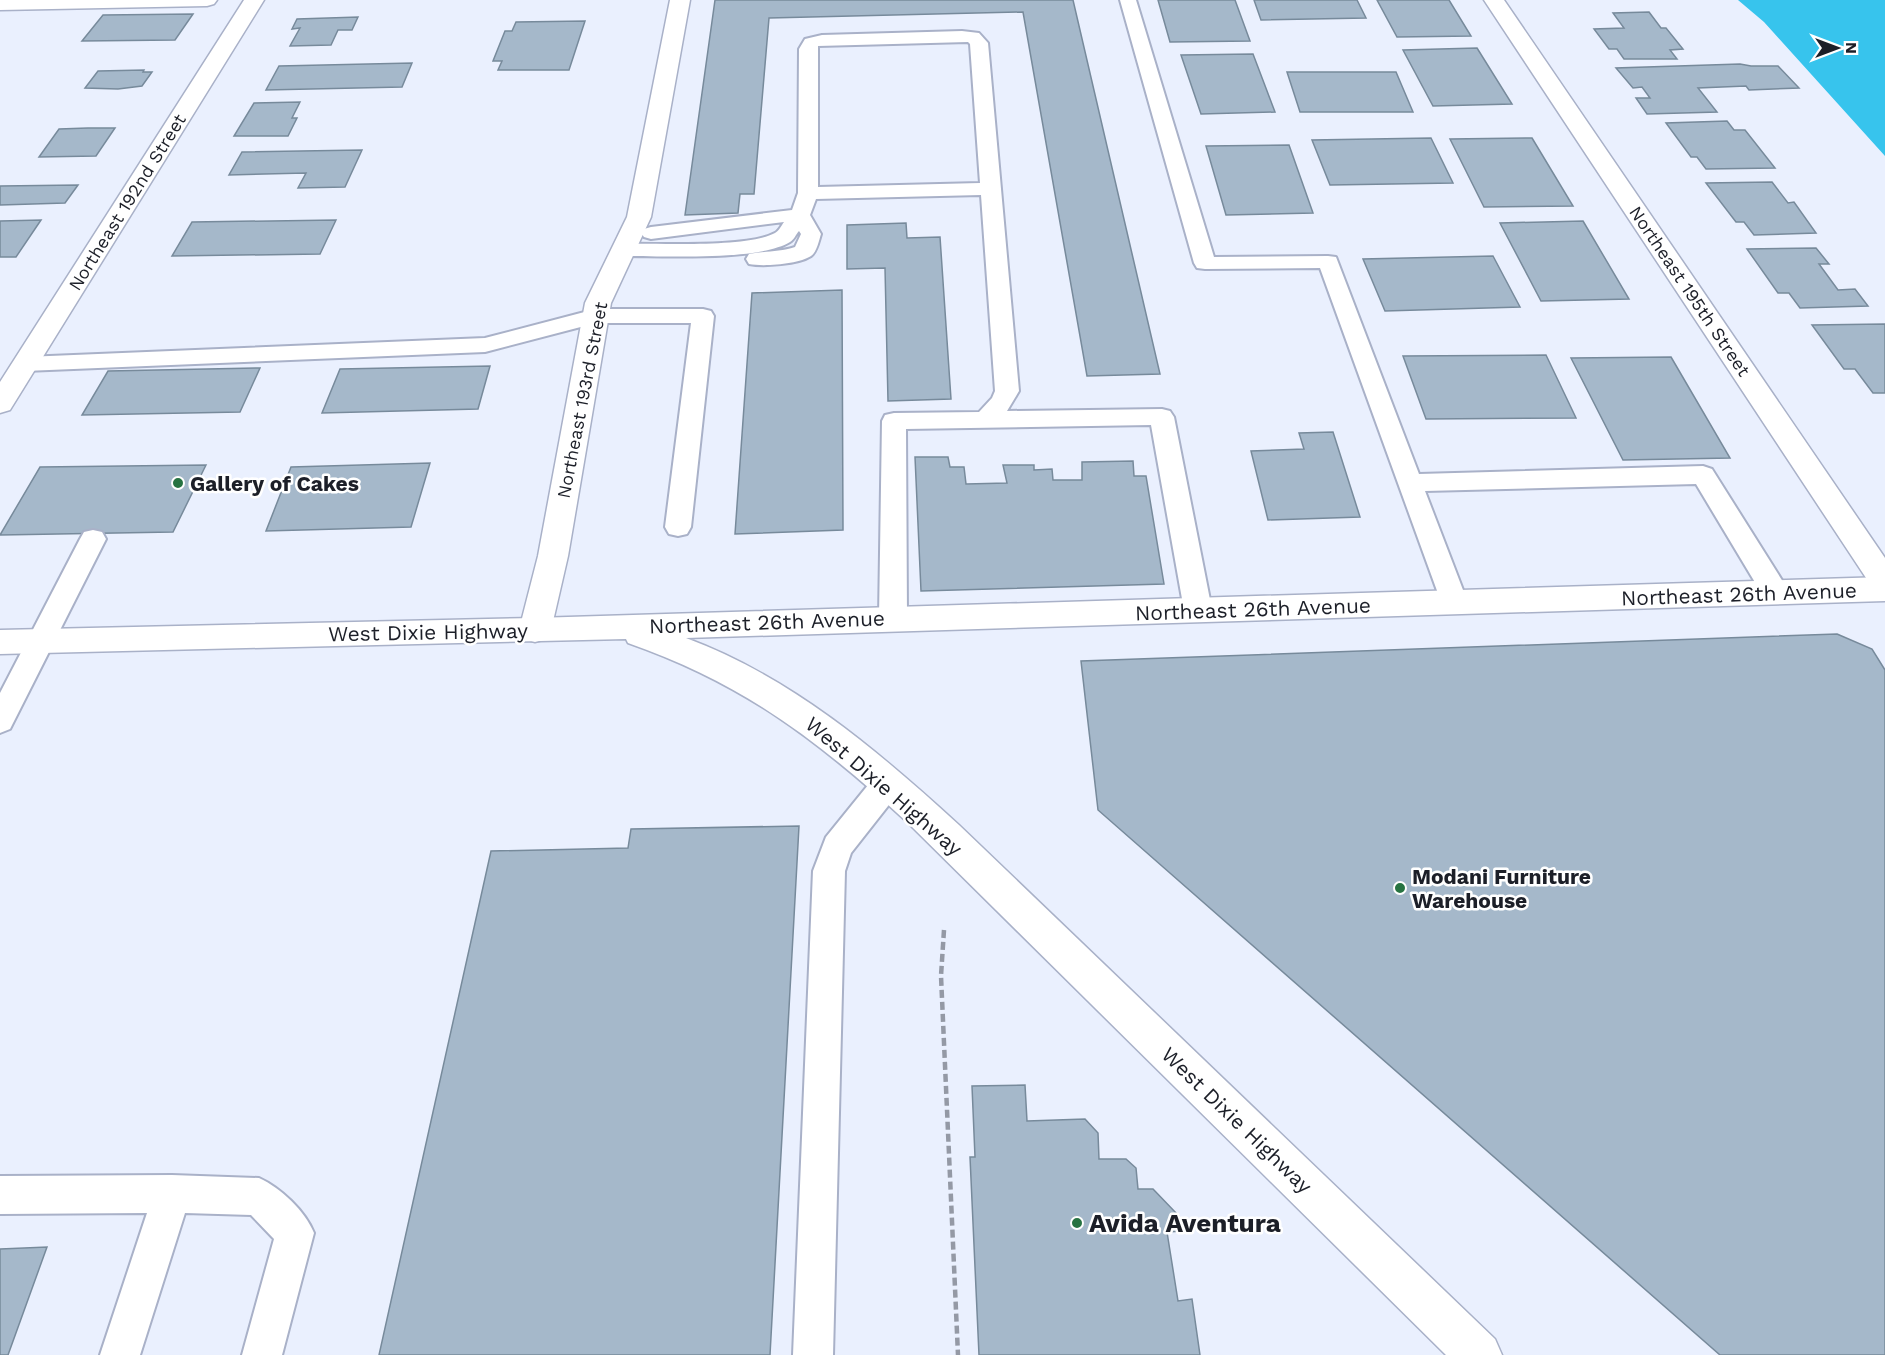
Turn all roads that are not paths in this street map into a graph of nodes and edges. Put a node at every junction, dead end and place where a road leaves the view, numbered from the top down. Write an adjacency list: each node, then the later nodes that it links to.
1 (207, 0): 6 (street)
2 (254, 0): 12 (street, Northeast 192nd Street)
3 (680, 0): 10 (street, Northeast 193rd Street)
4 (1128, 0): 15 (lane)
5 (1494, 0): 18 (street, Northeast 195th Street)
6 (0, 4)
7 (991, 189): 8 (lane); 8 (lane); 14 (lane)
8 (808, 193): 9 (lane)
9 (800, 215): 10 (lane); 10 (lane)
10 (629, 242): 11 (street, Northeast 193rd Street)
11 (596, 316): 12 (lane); 16 (lane); 25 (street, Northeast 193rd Street)
12 (25, 364): 13 (street, Northeast 192nd Street)
13 (0, 404)
14 (987, 418): 22 (lane); 23 (lane)
15 (1409, 483): 20 (lane); 21 (lane)
16 (678, 526)
17 (93, 539): 26 (lane)
18 (1885, 582)
19 (1885, 589): 20 (street, Northeast 26th Avenue)
20 (1775, 592): 21 (street, Northeast 26th Avenue)
21 (1454, 603): 22 (street, Northeast 26th Avenue)
22 (1198, 610): 23 (street, Northeast 26th Avenue)
23 (893, 618): 24 (street, Northeast 26th Avenue)
24 (621, 627): 25 (street, West Dixie Highway); 29 (street, West Dixie Highway)
25 (535, 630): 26 (street, West Dixie Highway)
26 (40, 641): 27 (street, West Dixie Highway); 28 (lane)
27 (0, 642)
28 (0, 721)
29 (888, 783): 34 (lane); 35 (street, West Dixie Highway)
30 (172, 1194): 31 (lane); 32 (lane); 33 (lane)
31 (0, 1195)
32 (120, 1355)
33 (262, 1355)
34 (813, 1355)
35 (1479, 1355)

